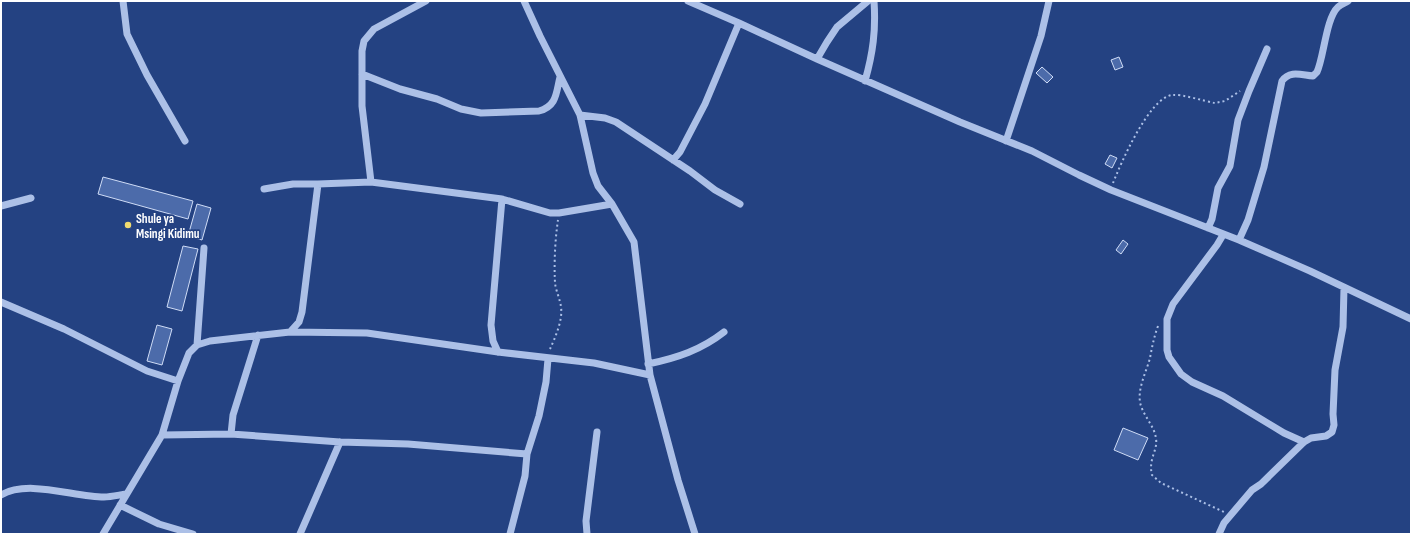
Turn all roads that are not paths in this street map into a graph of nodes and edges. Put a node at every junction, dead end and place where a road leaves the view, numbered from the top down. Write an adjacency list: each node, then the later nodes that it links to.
1 (123, 1): 17 (street)
2 (426, 1): 12 (street)
3 (524, 1): 13 (street)
4 (688, 1): 9 (street)
5 (868, 1): 11 (street)
6 (874, 1): 14 (street)
7 (1049, 1): 16 (street)
8 (1348, 1): 29 (street)
9 (739, 23): 11 (street); 18 (street)
10 (1267, 49): 27 (street)
11 (817, 59): 14 (street)
12 (362, 74): 13 (street); 19 (street)
13 (560, 77): 15 (street)
14 (865, 81): 16 (street)
15 (580, 116): 18 (street); 24 (street)
16 (1006, 140): 27 (street)
17 (185, 141)
18 (673, 160): 25 (street)
19 (371, 182): 20 (street); 23 (street)
20 (318, 184): 21 (street); 34 (street)
21 (264, 189)
22 (31, 198): 26 (street)
23 (502, 199): 24 (street); 38 (street)
24 (612, 204): 40 (street)
25 (740, 204)
26 (1, 206)
27 (1208, 228): 28 (street)
28 (1222, 235): 29 (street); 47 (street)
29 (1239, 240): 31 (street)
30 (204, 248): 37 (street)
31 (1344, 288): 33 (street); 47 (street)
32 (1, 302): 42 (street)
33 (1411, 319)
34 (290, 332): 36 (street); 38 (street)
35 (724, 332): 40 (street)
36 (258, 335): 37 (street); 44 (street)
37 (197, 345): 42 (street)
38 (498, 352): 39 (street)
39 (547, 359): 41 (street); 48 (street)
40 (648, 364): 41 (street)
41 (650, 375): 57 (street)
42 (178, 381): 45 (street)
43 (597, 432): 56 (street)
44 (231, 434): 45 (street); 46 (street)
45 (162, 435): 49 (street)
46 (340, 442): 48 (street); 54 (street)
47 (1304, 442): 58 (street)
48 (527, 454): 55 (street)
49 (126, 494): 50 (street); 51 (street)
50 (1, 495)
51 (120, 505): 52 (street); 53 (street)
52 (103, 534)
53 (193, 534)
54 (300, 534)
55 (510, 534)
56 (587, 534)
57 (693, 534)
58 (1219, 534)

